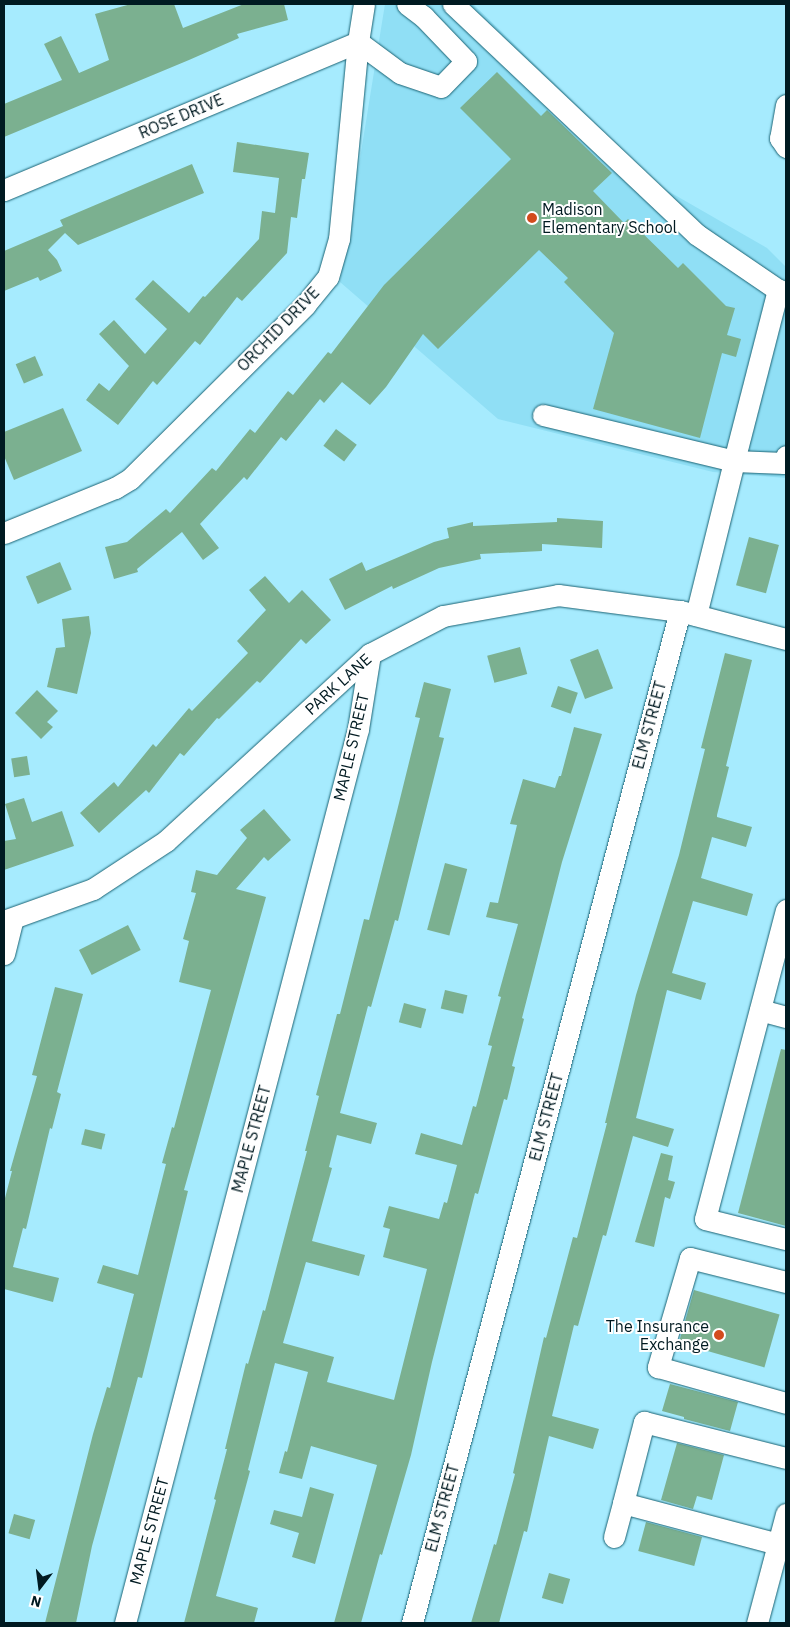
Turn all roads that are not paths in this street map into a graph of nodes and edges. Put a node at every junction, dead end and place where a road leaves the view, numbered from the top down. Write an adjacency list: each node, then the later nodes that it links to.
1 (364, 4): 4 (street, ORCHID DRIVE)
2 (407, 4): 4 (street)
3 (453, 4): 8 (street)
4 (358, 42): 7 (street, ROSE DRIVE); 12 (street, ORCHID DRIVE)
5 (786, 105): 6 (street)
6 (783, 142)
7 (4, 190)
8 (782, 291): 11 (street, ELM STREET)
9 (543, 415): 11 (street)
10 (786, 456): 11 (street)
11 (734, 461): 13 (street, ELM STREET)
12 (4, 533)
13 (688, 613): 14 (street, PARK LANE); 15 (street, PARK LANE); 30 (street, ELM STREET)
14 (786, 639)
15 (370, 654): 17 (street, PARK LANE); 29 (street, MAPLE STREET)
16 (786, 910): 19 (street)
17 (8, 920): 18 (street)
18 (4, 954)
19 (760, 1010): 20 (street); 21 (street)
20 (786, 1017)
21 (786, 1239)
22 (786, 1282): 23 (street)
23 (786, 1404)
24 (786, 1458): 25 (street)
25 (623, 1503): 27 (street); 28 (street)
26 (786, 1514): 28 (street)
27 (614, 1537)
28 (778, 1544): 31 (street)
29 (125, 1623)
30 (412, 1623)
31 (757, 1623)

